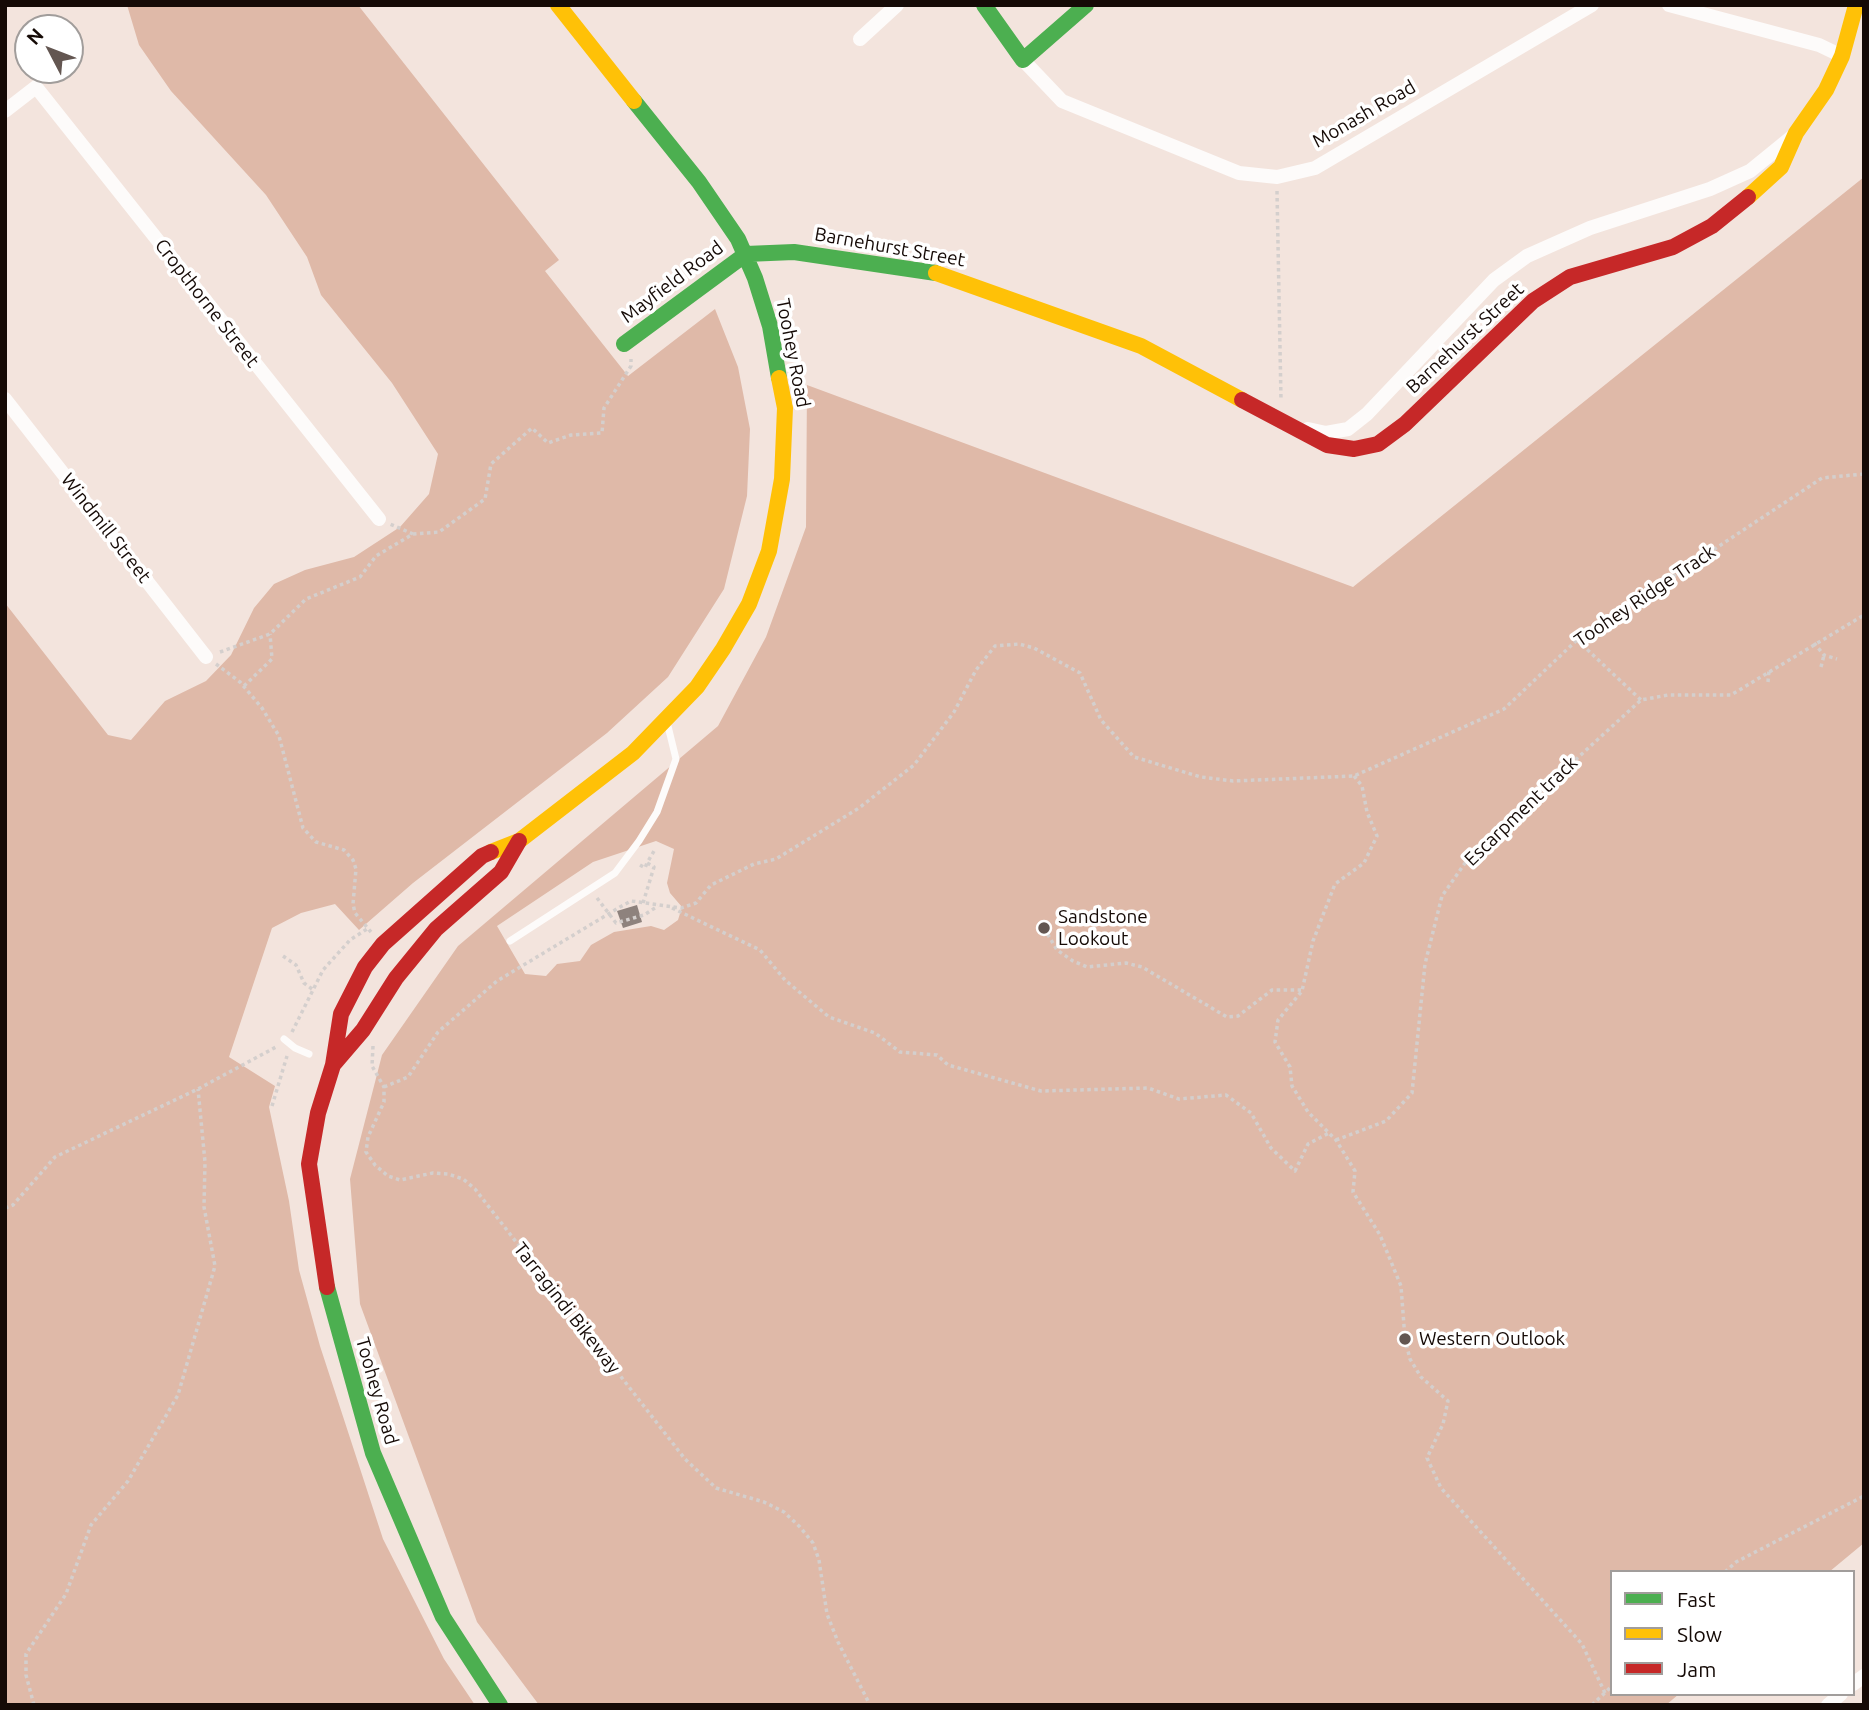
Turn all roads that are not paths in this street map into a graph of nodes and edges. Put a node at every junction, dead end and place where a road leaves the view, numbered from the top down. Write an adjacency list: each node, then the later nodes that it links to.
1 (558, 5): 13 (main road, Toohey Road)
2 (897, 5): 8 (street)
3 (984, 5): 10 (main road, Monash Road)
4 (1086, 5): 10 (main road)
5 (1592, 5): 10 (street, Monash Road)
6 (1669, 5): 9 (street)
7 (1856, 5): 9 (main road, Barnehurst Street)
8 (860, 39)
9 (1842, 56): 12 (main road, Barnehurst Street)
10 (1023, 60)
11 (5, 111): 17 (street, Cropthorne Street)
12 (1796, 133): 16 (street, Barnehurst Street); 16 (main road, Barnehurst Street)
13 (746, 254): 14 (main road, Mayfield Road); 16 (main road, Barnehurst Street); 19 (main road, Toohey Road)
14 (628, 341)
15 (5, 399): 18 (street, Windmill Street)
16 (1289, 426)
17 (379, 520)
18 (206, 657)
19 (667, 722): 20 (main road, Toohey Road); 21 (lane)
20 (519, 841): 24 (main road, Toohey Road); 24 (main road, Toohey Road)
21 (510, 941)
22 (284, 1039): 23 (lane)
23 (309, 1054)
24 (333, 1065): 25 (main road, Toohey Road)
25 (500, 1705)

